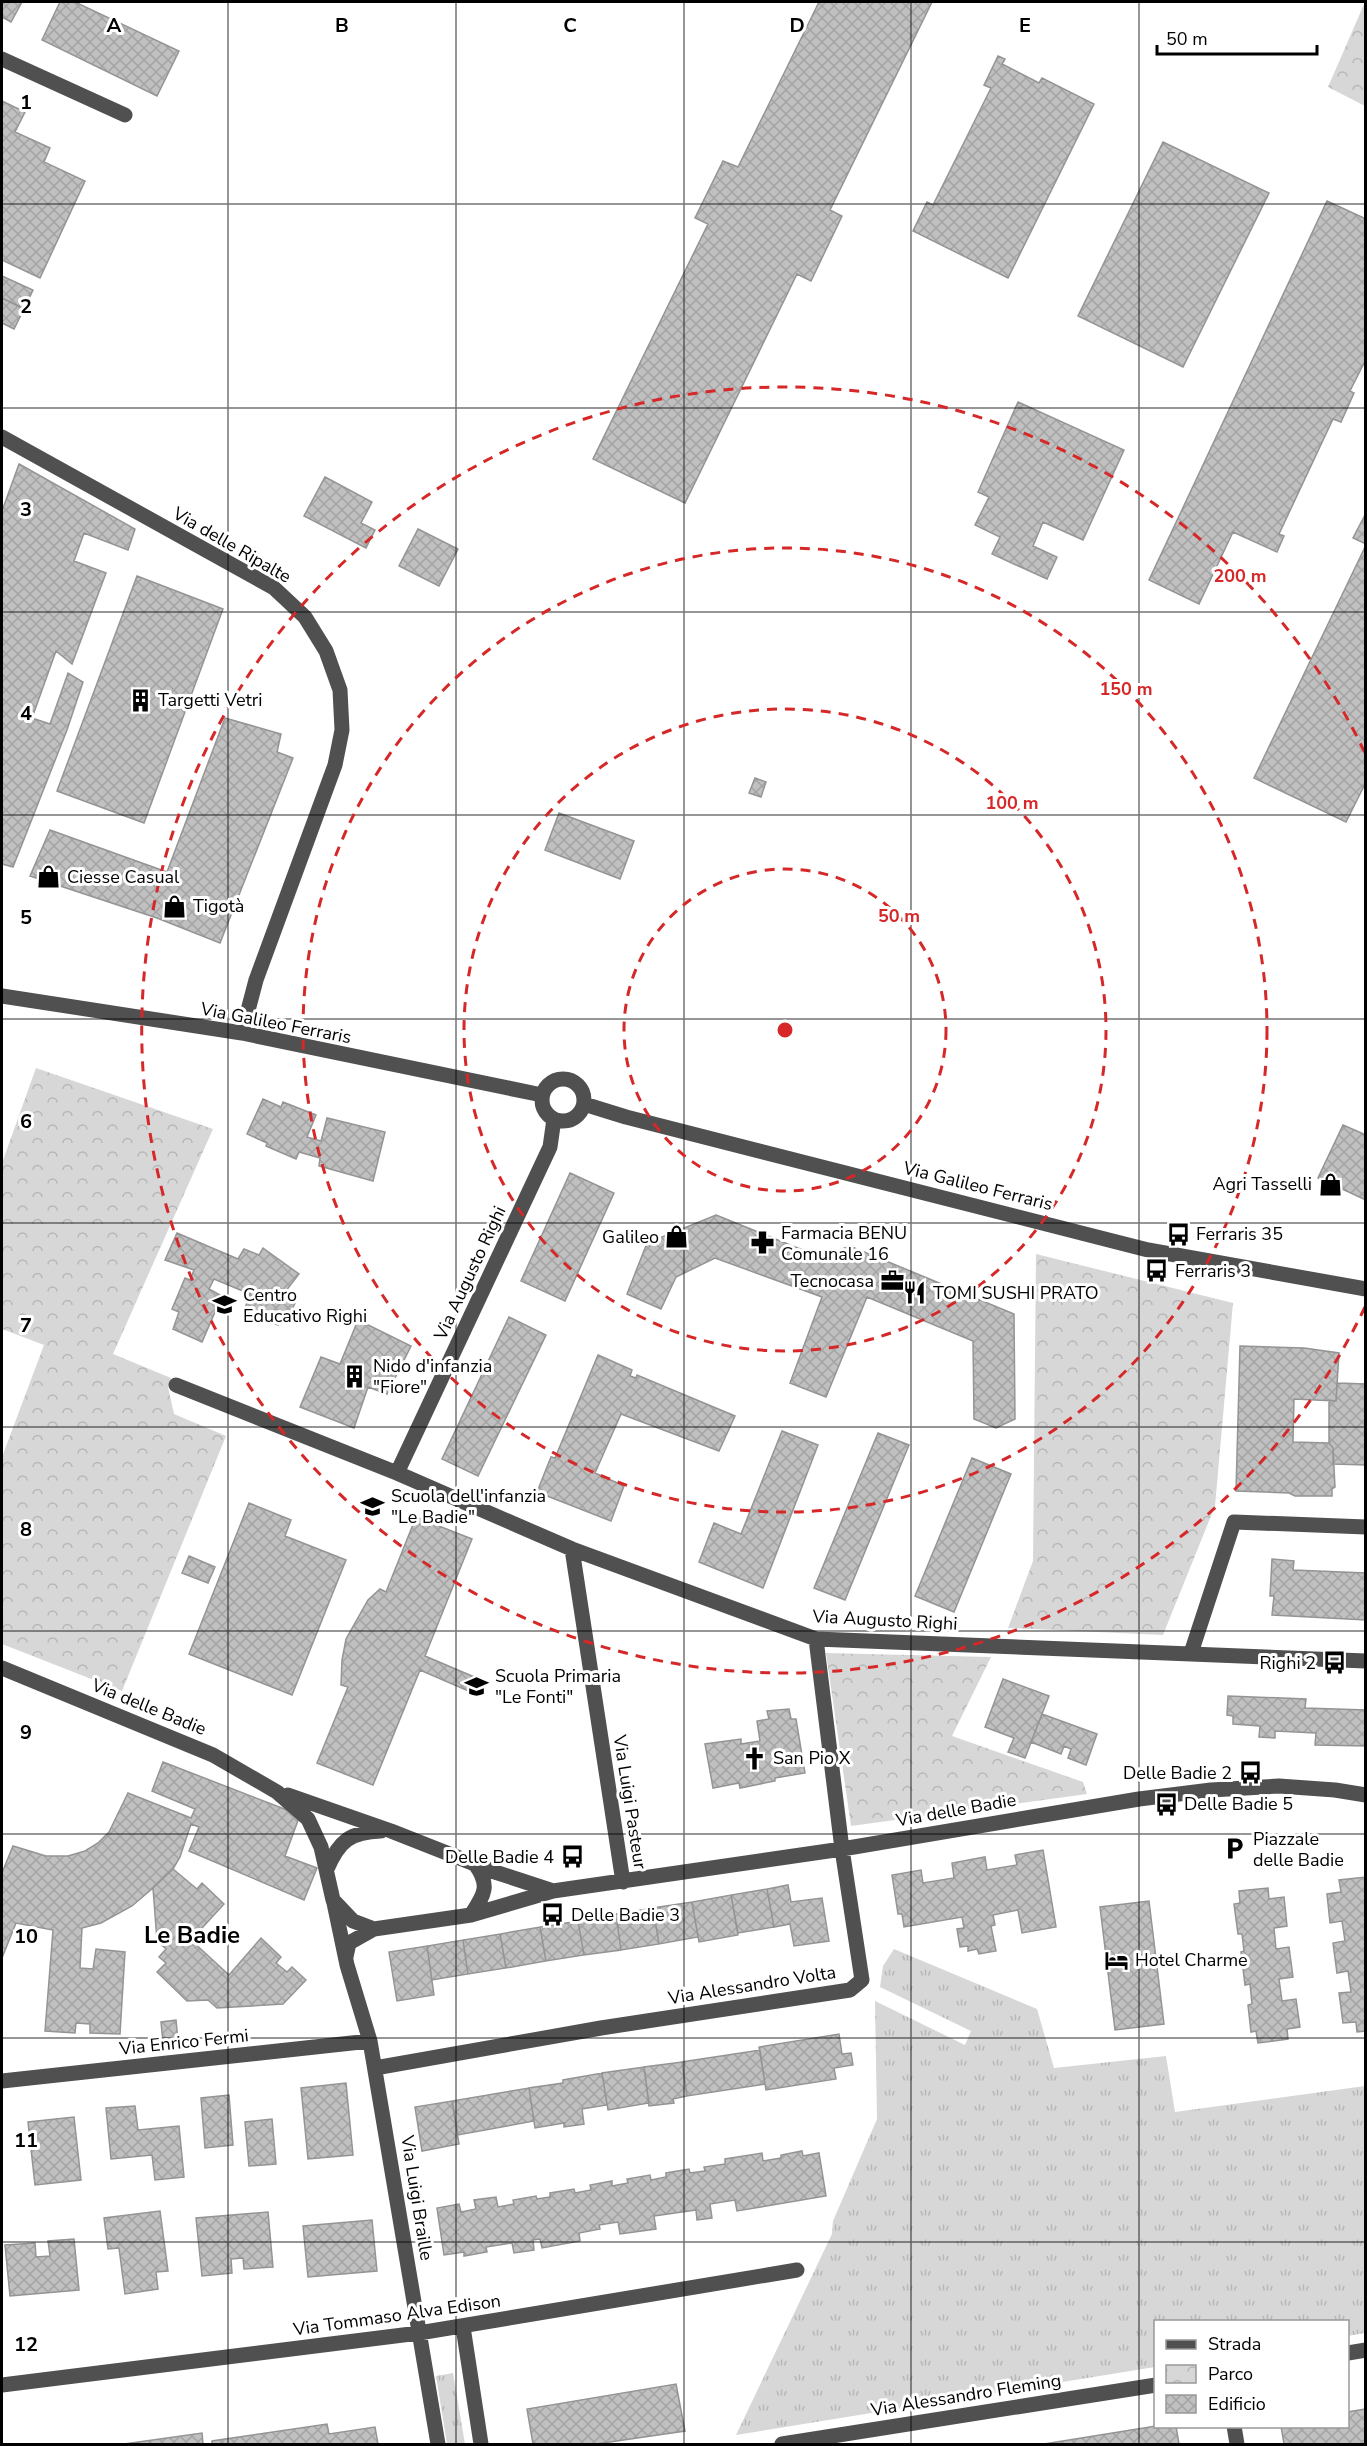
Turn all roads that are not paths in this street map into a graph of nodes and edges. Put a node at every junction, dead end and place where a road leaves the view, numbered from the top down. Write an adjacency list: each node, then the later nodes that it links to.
1 (2, 59): 2 (street)
2 (125, 115)
3 (2, 437): 5 (street, Via delle Ripalte)
4 (2, 996): 5 (street, Via Galileo Ferraris)
5 (242, 1034): 6 (street, Via Galileo Ferraris)
6 (542, 1095): 7 (street); 8 (street)
7 (584, 1104): 8 (street); 9 (street, Via Galileo Ferraris)
8 (554, 1119): 11 (street, Via Augusto Righi)
9 (1365, 1289)
10 (176, 1385): 11 (street, Via Augusto Righi)
11 (397, 1473): 13 (street, Via Augusto Righi)
12 (1365, 1527): 15 (street)
13 (572, 1549): 14 (street, Via Augusto Righi); 24 (street, Via Luigi Pasteur)
14 (816, 1639): 15 (street, Via Augusto Righi); 21 (street, Via Alessandro Volta)
15 (1191, 1653): 16 (street, Via Augusto Righi)
16 (1365, 1661)
17 (2, 1668): 18 (street, Via delle Badie)
18 (277, 1792): 20 (street, Via delle Badie); 23 (street, Via delle Badie)
19 (1365, 1795): 21 (street, Via delle Badie)
20 (391, 1831): 22 (street, Via delle Badie); 23 (street, Via delle Badie)
21 (842, 1850): 24 (street, Via delle Badie); 31 (street, Via Alessandro Volta)
22 (475, 1864): 25 (street, Via delle Badie); 27 (street)
23 (327, 1869): 26 (street, Via delle Badie)
24 (623, 1882): 25 (street, Via delle Badie)
25 (553, 1891): 27 (street, Via delle Badie)
26 (333, 1900): 28 (street); 29 (street, Via Luigi Braille)
27 (471, 1915): 28 (street, Via delle Badie)
28 (374, 1929): 29 (street)
29 (346, 1960): 30 (street, Via Luigi Braille)
30 (370, 2041): 31 (street, Via Luigi Braille); 32 (street, Via Enrico Fermi)
31 (375, 2068): 35 (street, Via Luigi Braille)
32 (2, 2081)
33 (797, 2270): 34 (street, Via Tommaso Alva Edison)
34 (463, 2327): 35 (street, Via Tommaso Alva Edison); 42 (street)
35 (419, 2333): 38 (street, Via Tommaso Alva Edison); 41 (street, Via Luigi Braille)
36 (1365, 2350): 37 (street)
37 (1349, 2353)
38 (2, 2385)
39 (1154, 2385): 43 (street, Via Alessandro Fleming)
40 (1234, 2428): 44 (street)
41 (438, 2445)
42 (481, 2445)
43 (782, 2445)
44 (1237, 2445)

